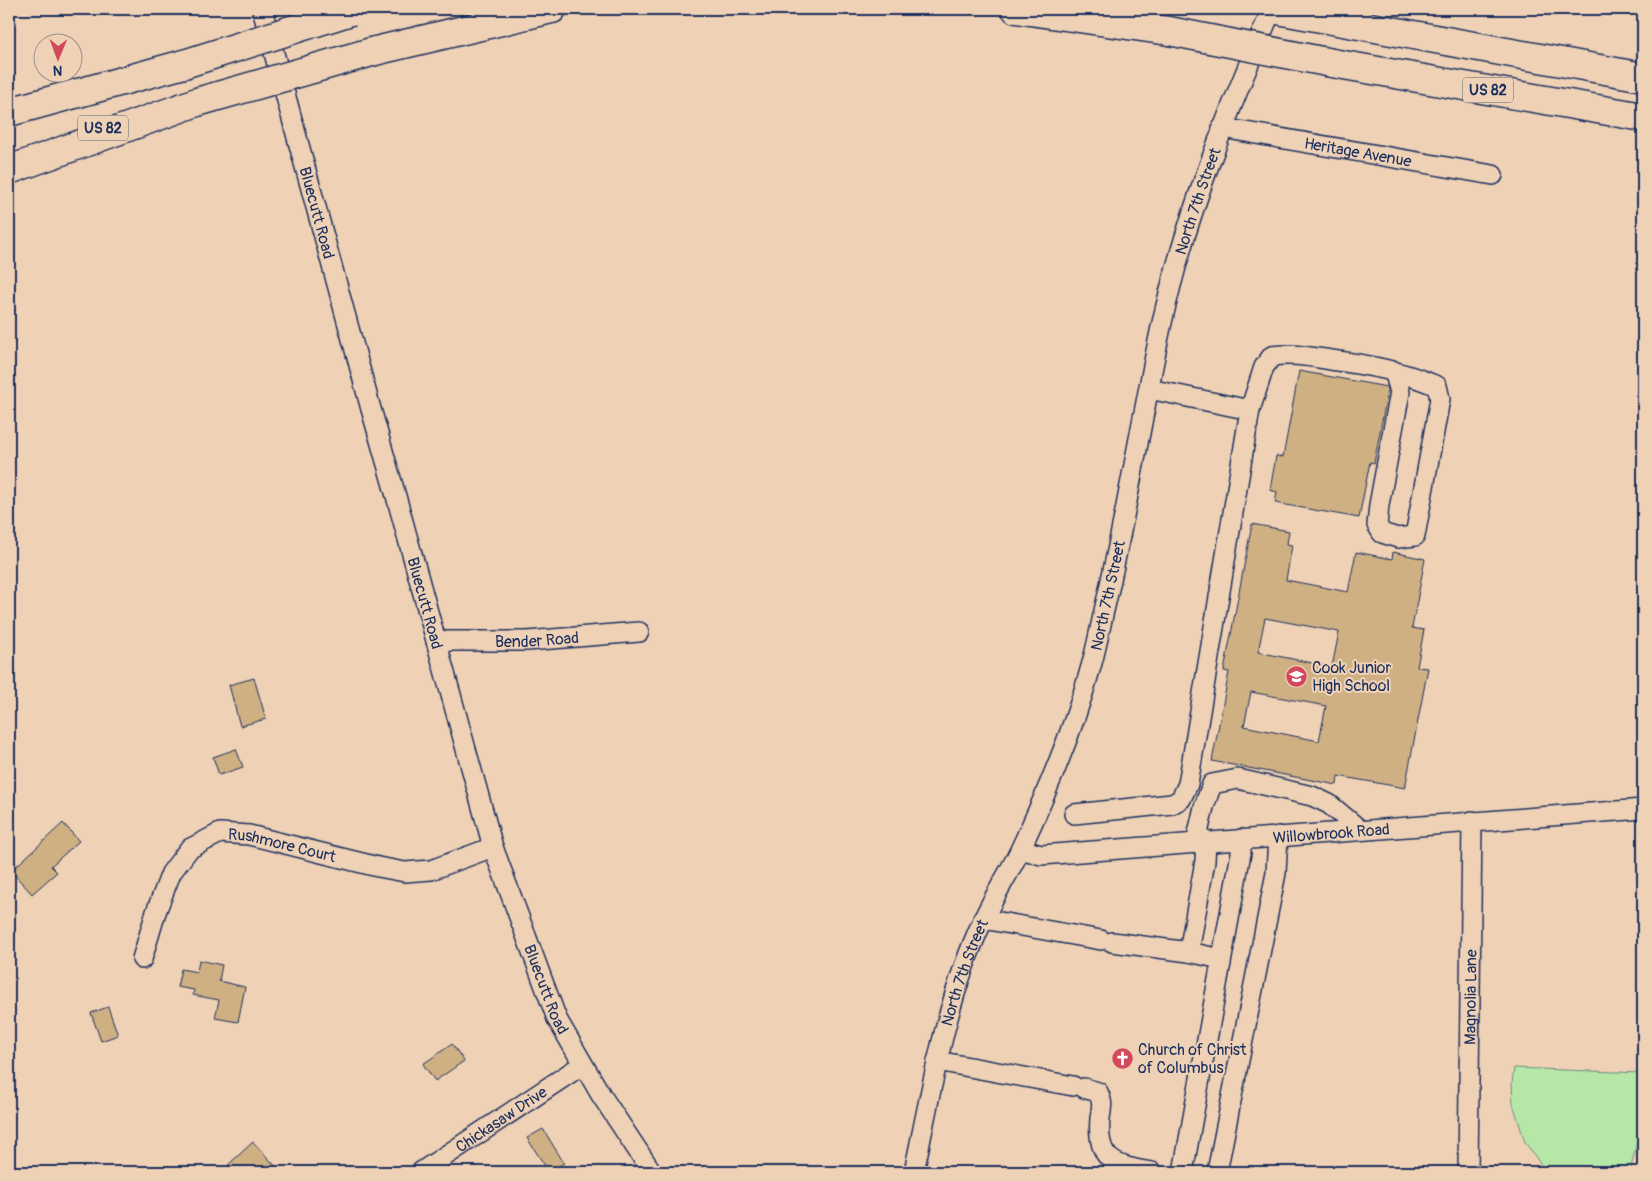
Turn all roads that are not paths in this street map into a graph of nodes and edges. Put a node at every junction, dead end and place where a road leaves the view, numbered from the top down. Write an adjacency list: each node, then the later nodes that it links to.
1 (262, 9): 20 (street, Bluecutt Road)
2 (552, 9): 9 (highway, US 82, bridge)
3 (1016, 9): 11 (highway, US 82, bridge)
4 (1272, 9): 7 (highway, US 82); 12 (street, North 7th Street)
5 (356, 10): 6 (highway, US 82, bridge)
6 (184, 64): 8 (highway); 10 (highway, US 82)
7 (1643, 77)
8 (9, 95)
9 (196, 102): 13 (highway, US 82); 14 (highway)
10 (9, 112)
11 (1643, 117)
12 (1222, 128): 15 (street, Heritage Avenue); 17 (street, North 7th Street)
13 (9, 154)
14 (9, 170)
15 (1493, 175)
16 (1394, 371): 16 (street); 18 (street)
17 (1149, 389): 18 (street); 29 (street, North 7th Street)
18 (1250, 410): 22 (street)
19 (639, 632): 20 (street, Bender Road)
20 (436, 641): 28 (street, Bluecutt Road)
21 (1643, 809): 23 (street, Willowbrook Road)
22 (1074, 814)
23 (1472, 821): 24 (street, Willowbrook Road); 42 (street, Magnolia Lane)
24 (1360, 830): 25 (street, Willowbrook Road); 27 (street)
25 (1278, 836): 26 (street, Willowbrook Road); 41 (street)
26 (1240, 839): 27 (street, Willowbrook Road); 33 (street)
27 (1201, 842): 29 (street, Willowbrook Road); 31 (street)
28 (493, 847): 32 (street, Rushmore Court); 35 (street, Bluecutt Road)
29 (1021, 849): 30 (street, North 7th Street)
30 (983, 919): 31 (street); 34 (street, North 7th Street)
31 (1189, 952): 33 (street)
32 (142, 959)
33 (1222, 959): 40 (street)
34 (938, 1061): 38 (street, North 7th Street); 39 (street)
35 (582, 1065): 36 (street, Chickasaw Drive); 37 (street, Bluecutt Road)
36 (421, 1172)
37 (652, 1172)
38 (914, 1172)
39 (1152, 1172)
40 (1183, 1172)
41 (1217, 1172)
42 (1468, 1172)

